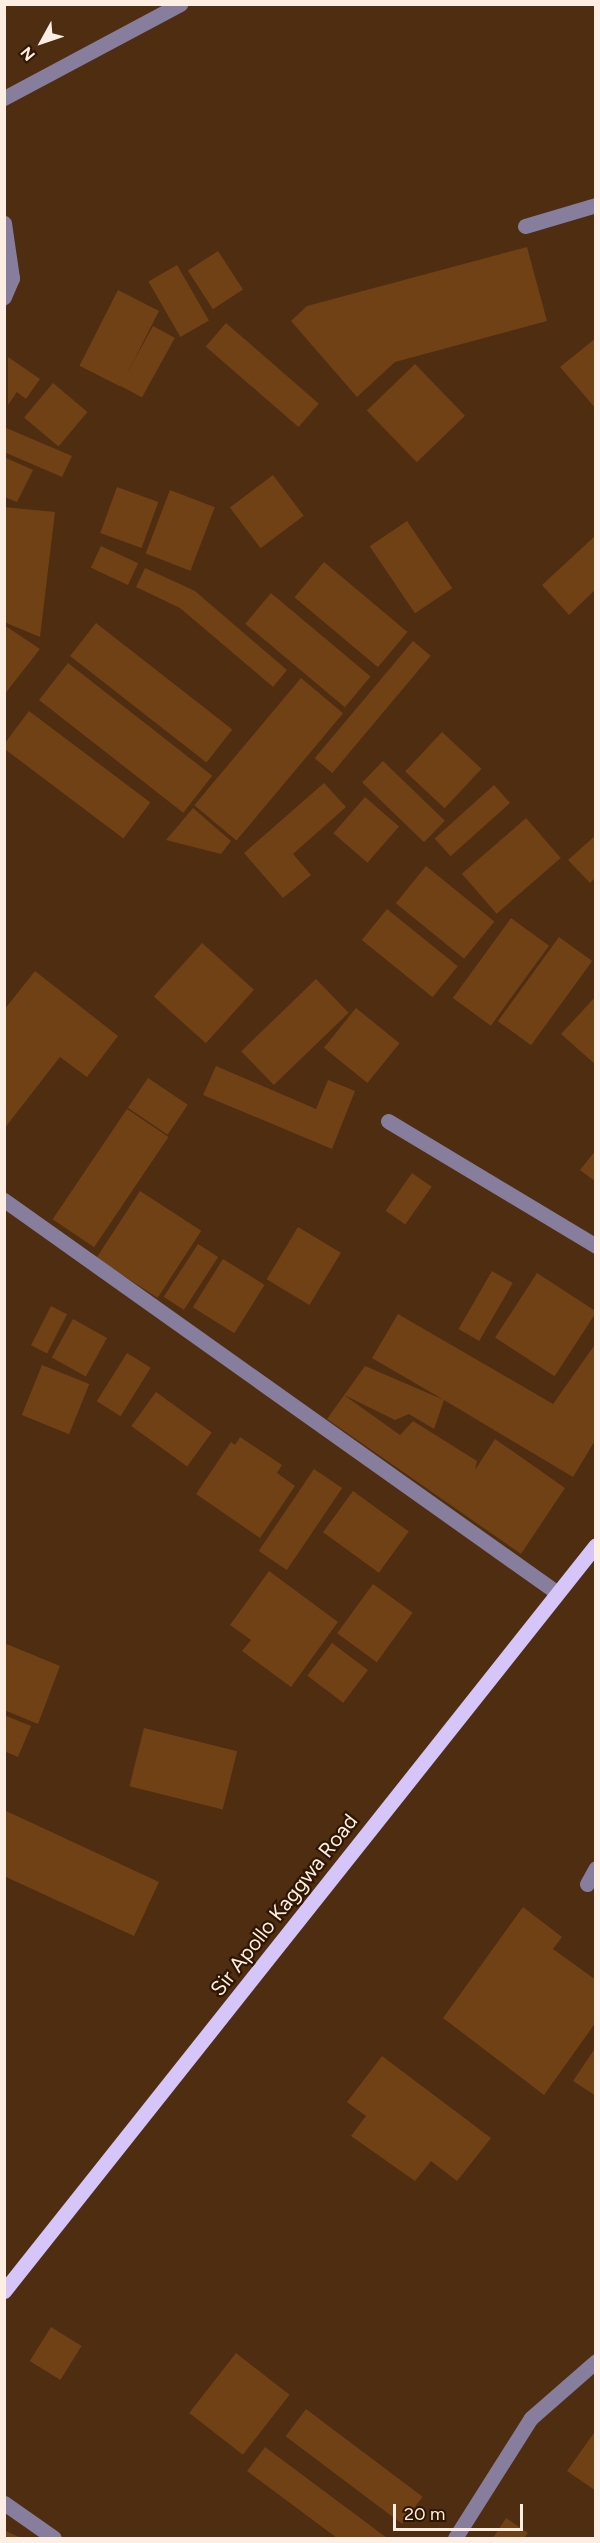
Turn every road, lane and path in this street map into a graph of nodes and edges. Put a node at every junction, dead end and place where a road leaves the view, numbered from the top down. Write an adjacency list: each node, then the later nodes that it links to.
1 (180, 4): 2 (street)
2 (4, 98)
3 (596, 205): 5 (street)
4 (4, 223): 6 (street)
5 (525, 226)
6 (8, 279): 7 (street)
7 (4, 297)
8 (388, 1121): 10 (street)
9 (4, 1200): 12 (street)
10 (596, 1246)
11 (596, 1545): 12 (main road, Sir Apollo Kaggwa Road)
12 (556, 1592): 15 (main road, Sir Apollo Kaggwa Road)
13 (596, 1868): 14 (street)
14 (587, 1884)
15 (4, 2291)
16 (596, 2361): 19 (street)
17 (4, 2503): 18 (street)
18 (54, 2538)
19 (455, 2538)

